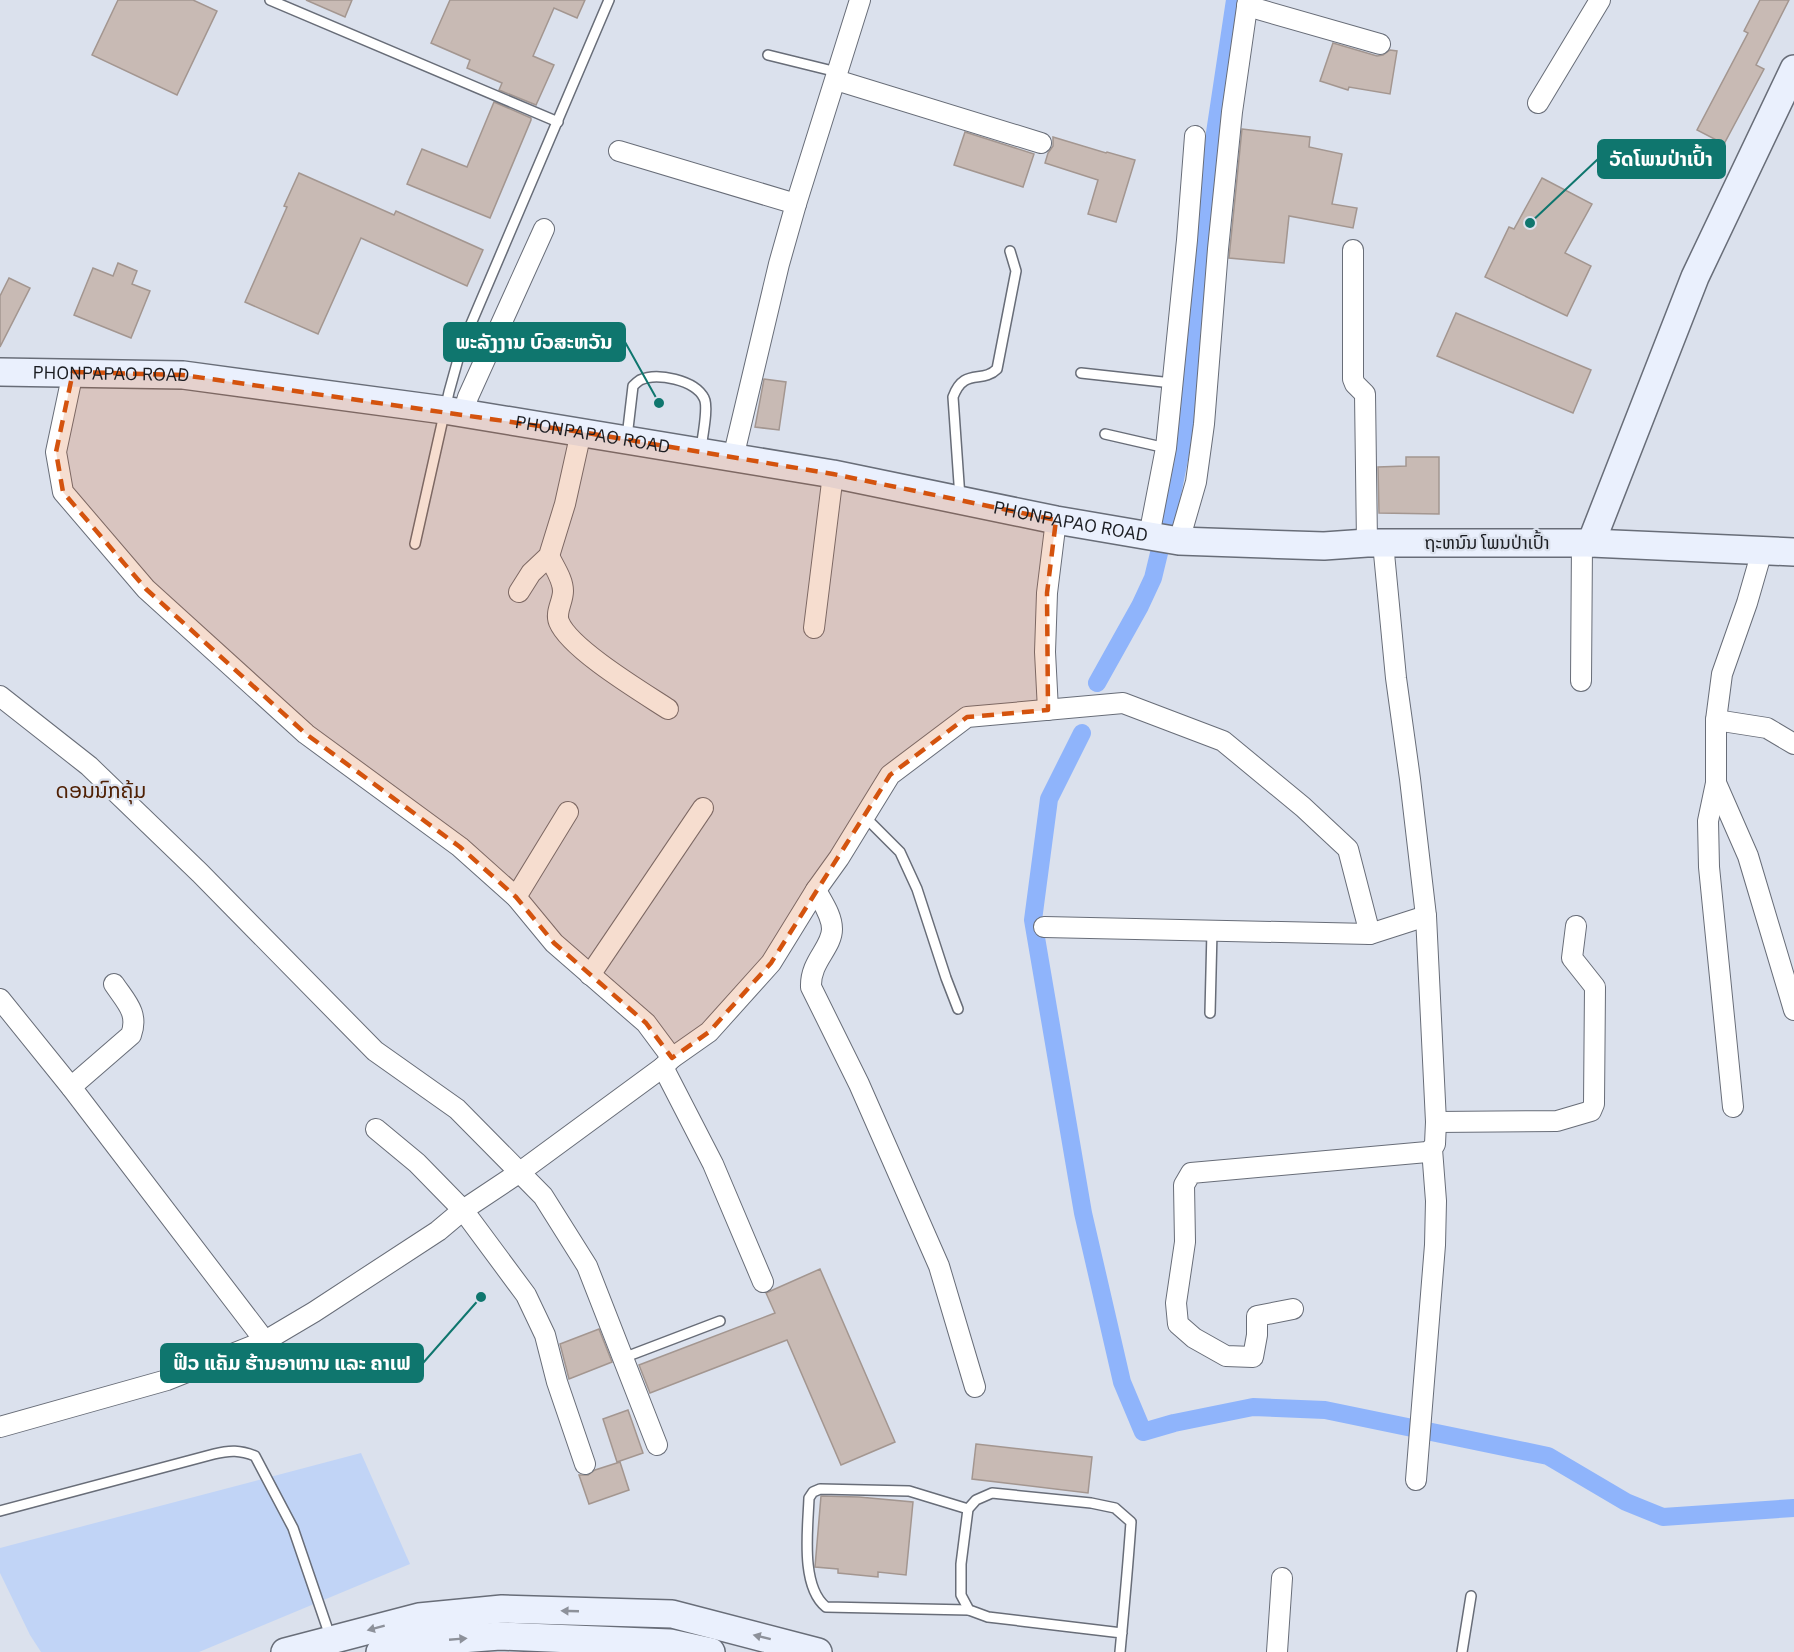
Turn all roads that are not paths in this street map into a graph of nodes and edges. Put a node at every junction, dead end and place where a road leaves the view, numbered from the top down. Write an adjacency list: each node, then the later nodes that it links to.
1 (270, 0): 11 (lane)
2 (609, 0): 11 (lane)
3 (860, 0): 9 (street)
4 (1600, 0): 10 (street)
5 (1247, 3): 6 (street); 33 (street)
6 (1380, 44)
7 (768, 55): 9 (lane)
8 (1794, 69): 35 (street)
9 (836, 76): 13 (street); 15 (street)
10 (1538, 103)
11 (558, 122): 23 (lane)
12 (1195, 136): 22 (street)
13 (1041, 143)
14 (619, 152): 15 (street)
15 (796, 204): 29 (street)
16 (544, 229): 23 (street)
17 (1353, 250): 34 (street)
18 (1010, 251): 31 (lane)
19 (0, 372): 20 (street, PHONPAPAO ROAD)
20 (73, 372): 23 (street, PHONPAPAO ROAD); 53 (street)
21 (1081, 373): 22 (lane)
22 (1172, 383): 27 (street)
23 (454, 412): 24 (street, PHONPAPAO ROAD); 36 (lane)
24 (580, 432): 26 (street, PHONPAPAO ROAD); 39 (street)
25 (1105, 434): 27 (lane)
26 (627, 440): 28 (street, PHONPAPAO ROAD); 28 (lane)
27 (1166, 448): 33 (street)
28 (701, 452): 29 (street, PHONPAPAO ROAD)
29 (733, 458): 30 (street, PHONPAPAO ROAD)
30 (833, 474): 31 (street, PHONPAPAO ROAD); 41 (street)
31 (960, 501): 32 (street, PHONPAPAO ROAD)
32 (1056, 520): 33 (street, PHONPAPAO ROAD); 45 (street)
33 (1161, 539): 34 (street, ຖະຫນົນ ໂພນປ່າເປົ້າ)
34 (1375, 543): 35 (street, ຖະຫນົນ ໂພນປ່າເປົ້າ); 54 (street)
35 (1586, 543): 37 (street, ຖະຫນົນ ໂພນປ່າເປົ້າ); 42 (street)
36 (415, 544)
37 (1762, 550): 38 (street, ຖະຫນົນ ໂພນປ່າເປົ້າ); 46 (street)
38 (1794, 552)
39 (549, 556): 40 (street); 44 (street)
40 (519, 592)
41 (814, 628)
42 (1581, 681)
43 (0, 696): 71 (street)
44 (668, 709)
45 (1048, 710): 51 (street); 58 (street)
46 (1716, 720): 47 (street); 48 (street)
47 (1794, 744)
48 (1716, 783): 63 (street); 67 (street)
49 (703, 808): 59 (street)
50 (568, 812): 53 (street)
51 (865, 817): 52 (street); 62 (lane)
52 (816, 890): 65 (street); 78 (street)
53 (516, 897): 59 (street)
54 (1426, 916): 58 (street); 68 (street)
55 (1576, 926): 68 (street)
56 (1044, 927): 57 (street)
57 (1212, 931): 58 (street); 64 (lane)
58 (1370, 934)
59 (590, 975): 65 (street)
60 (114, 984): 66 (street)
61 (0, 999): 66 (street)
62 (958, 1009)
63 (1794, 1010)
64 (1210, 1013)
65 (668, 1062): 71 (street); 73 (street)
66 (71, 1087): 76 (street)
67 (1733, 1107)
68 (1436, 1122): 70 (street)
69 (376, 1129): 72 (street)
70 (1432, 1149): 74 (street); 82 (street)
71 (520, 1172): 72 (street); 77 (street)
72 (463, 1210): 76 (street); 81 (street)
73 (763, 1282)
74 (1293, 1309)
75 (720, 1321): 77 (lane)
76 (266, 1341): 79 (street)
77 (623, 1358): 80 (street)
78 (975, 1387)
79 (0, 1426)
80 (657, 1445)
81 (585, 1464)
82 (1416, 1480)
83 (968, 1509): 87 (lane); 87 (lane); 88 (lane)
84 (0, 1511): 89 (lane)
85 (1282, 1578): 95 (street)
86 (1471, 1596): 96 (lane)
87 (969, 1610): 88 (lane)
88 (1122, 1633): 94 (lane)
89 (331, 1640): 91 (street); 93 (street, one-way to 89)
90 (706, 1651): 92 (street, one-way to 90)
91 (285, 1652)
92 (380, 1652)
93 (818, 1652)
94 (1120, 1652)
95 (1277, 1652)
96 (1462, 1652)

